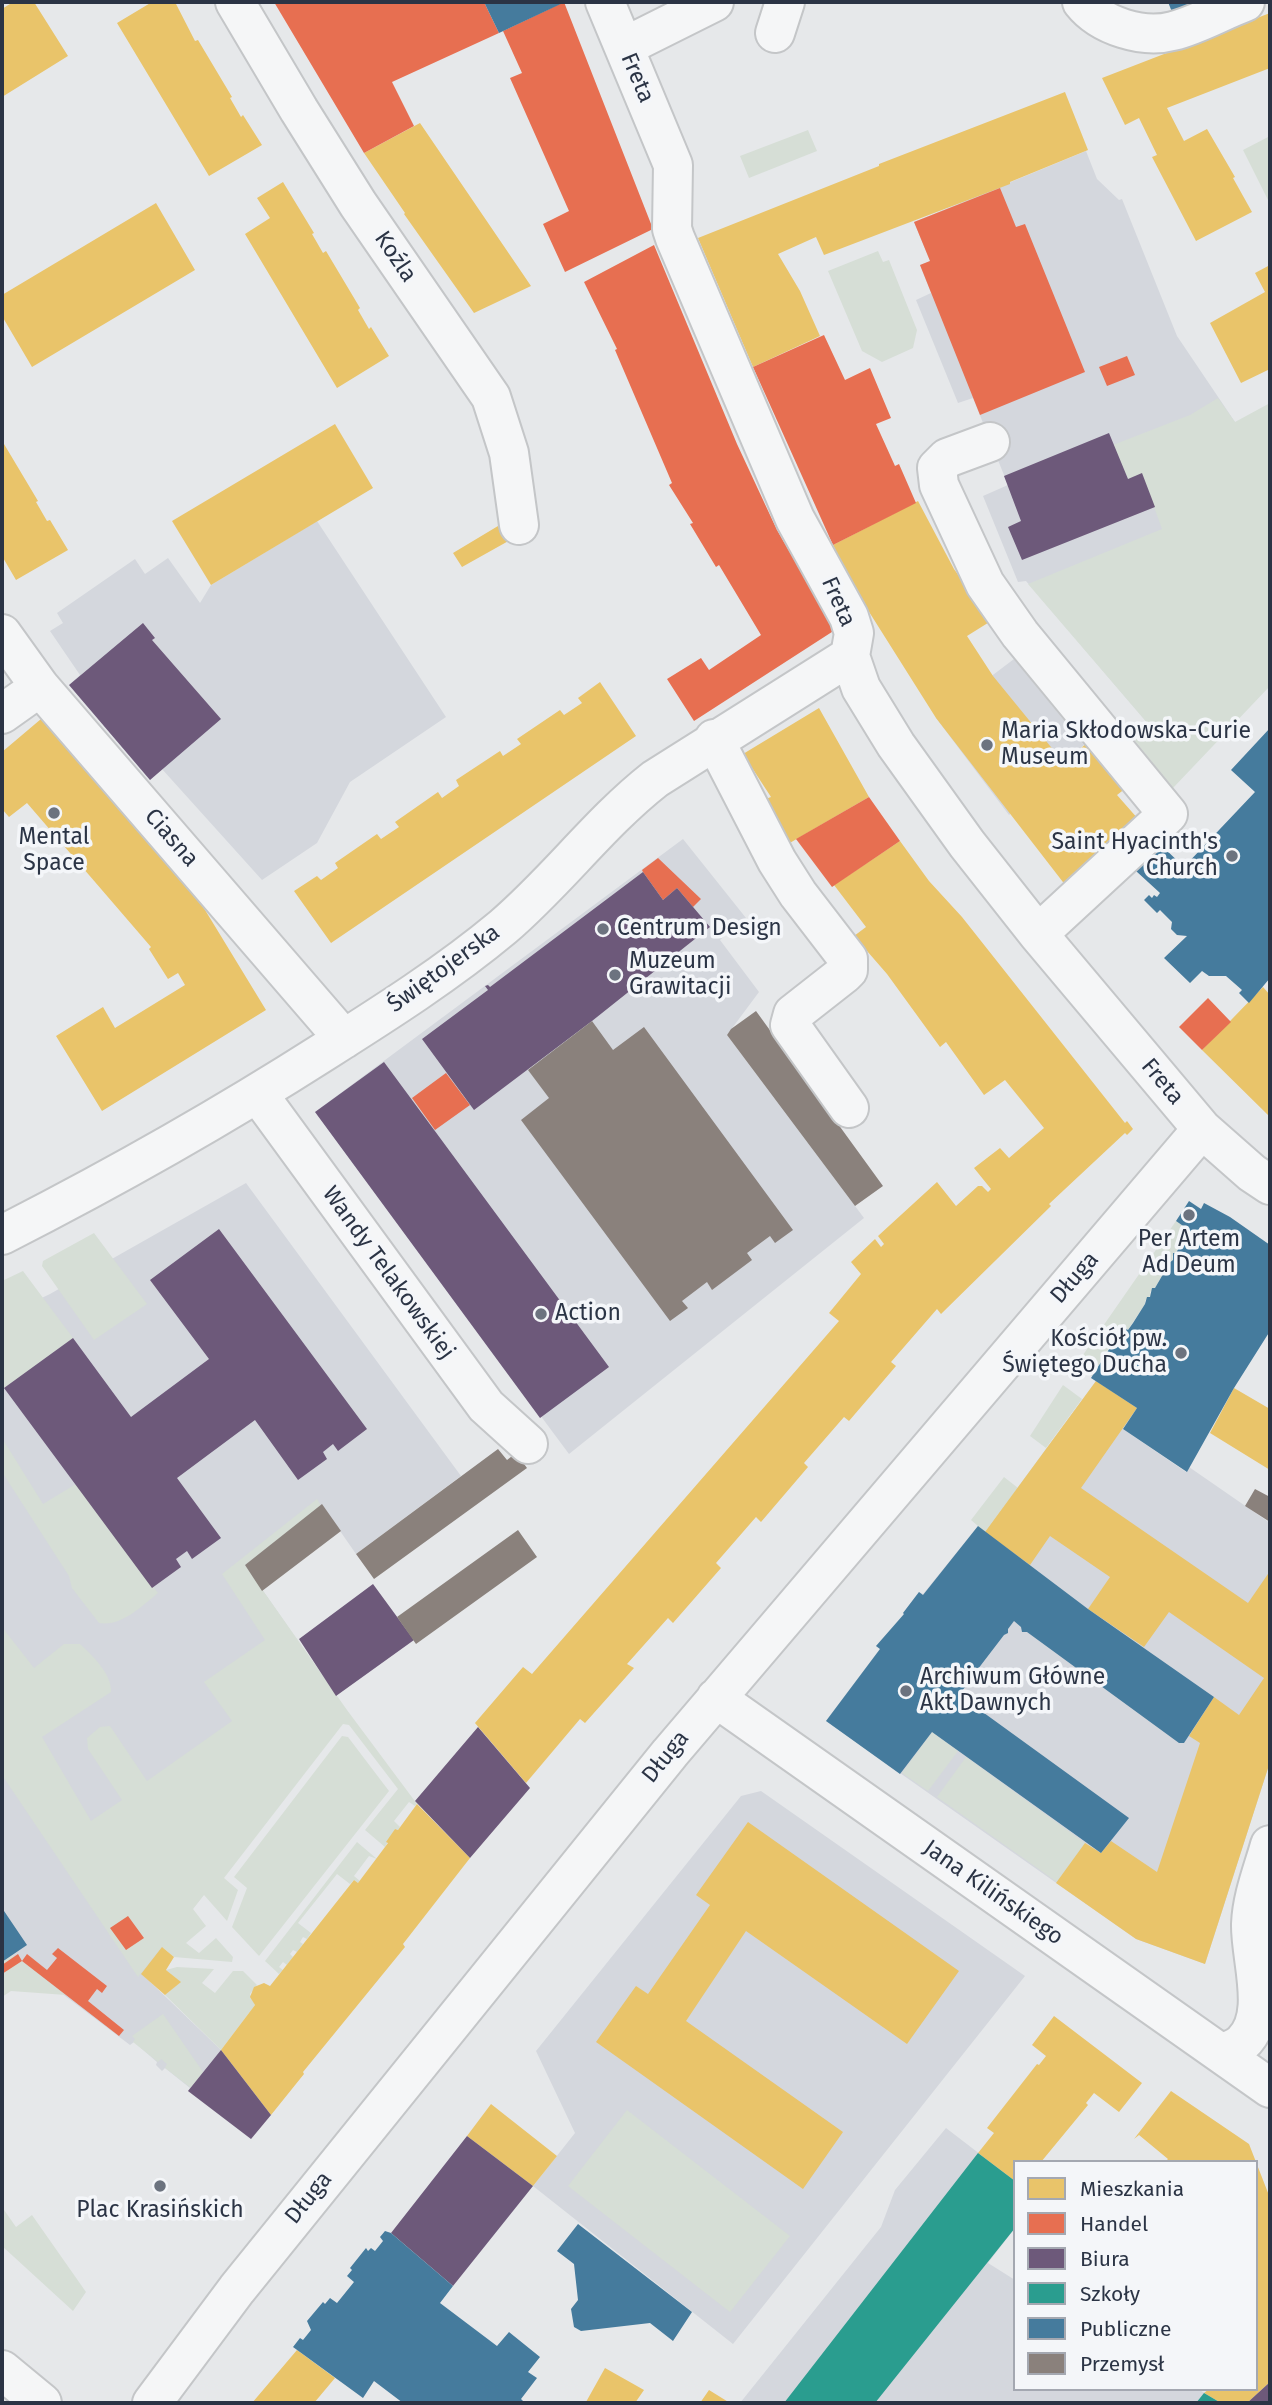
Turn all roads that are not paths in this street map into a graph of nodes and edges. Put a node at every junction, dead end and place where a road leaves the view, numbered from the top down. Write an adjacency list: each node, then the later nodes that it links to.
1 (235, 2): 8 (street, Koźla)
2 (605, 2): 6 (street, Freta)
3 (714, 2): 6 (street)
4 (1245, 2): 5 (street)
5 (1084, 3)
6 (624, 47): 10 (street, Freta)
7 (990, 442): 14 (street)
8 (519, 525)
9 (2, 634): 11 (street, Ciasna)
10 (850, 656): 13 (street, Świętojerska); 14 (street, Freta)
11 (40, 687): 12 (street); 15 (street, Ciasna)
12 (2, 714)
13 (715, 739): 15 (street, Świętojerska); 17 (street)
14 (1038, 934): 18 (street, Freta)
15 (344, 1039): 16 (street, Świętojerska)
16 (258, 1094): 20 (street, Świętojerska); 21 (street, Wandy Telakowskiej)
17 (849, 1108)
18 (1202, 1129): 19 (street, Freta); 22 (street, Długa)
19 (1270, 1185)
20 (2, 1235)
21 (528, 1444)
22 (716, 1698): 25 (street, Jana Kilińskiego); 29 (street, Długa)
23 (1270, 1845): 24 (street)
24 (1264, 2001): 25 (street)
25 (1223, 2053): 26 (street, Jana Kilińskiego)
26 (1270, 2088)
27 (2, 2370): 28 (street)
28 (42, 2403)
29 (152, 2403)

